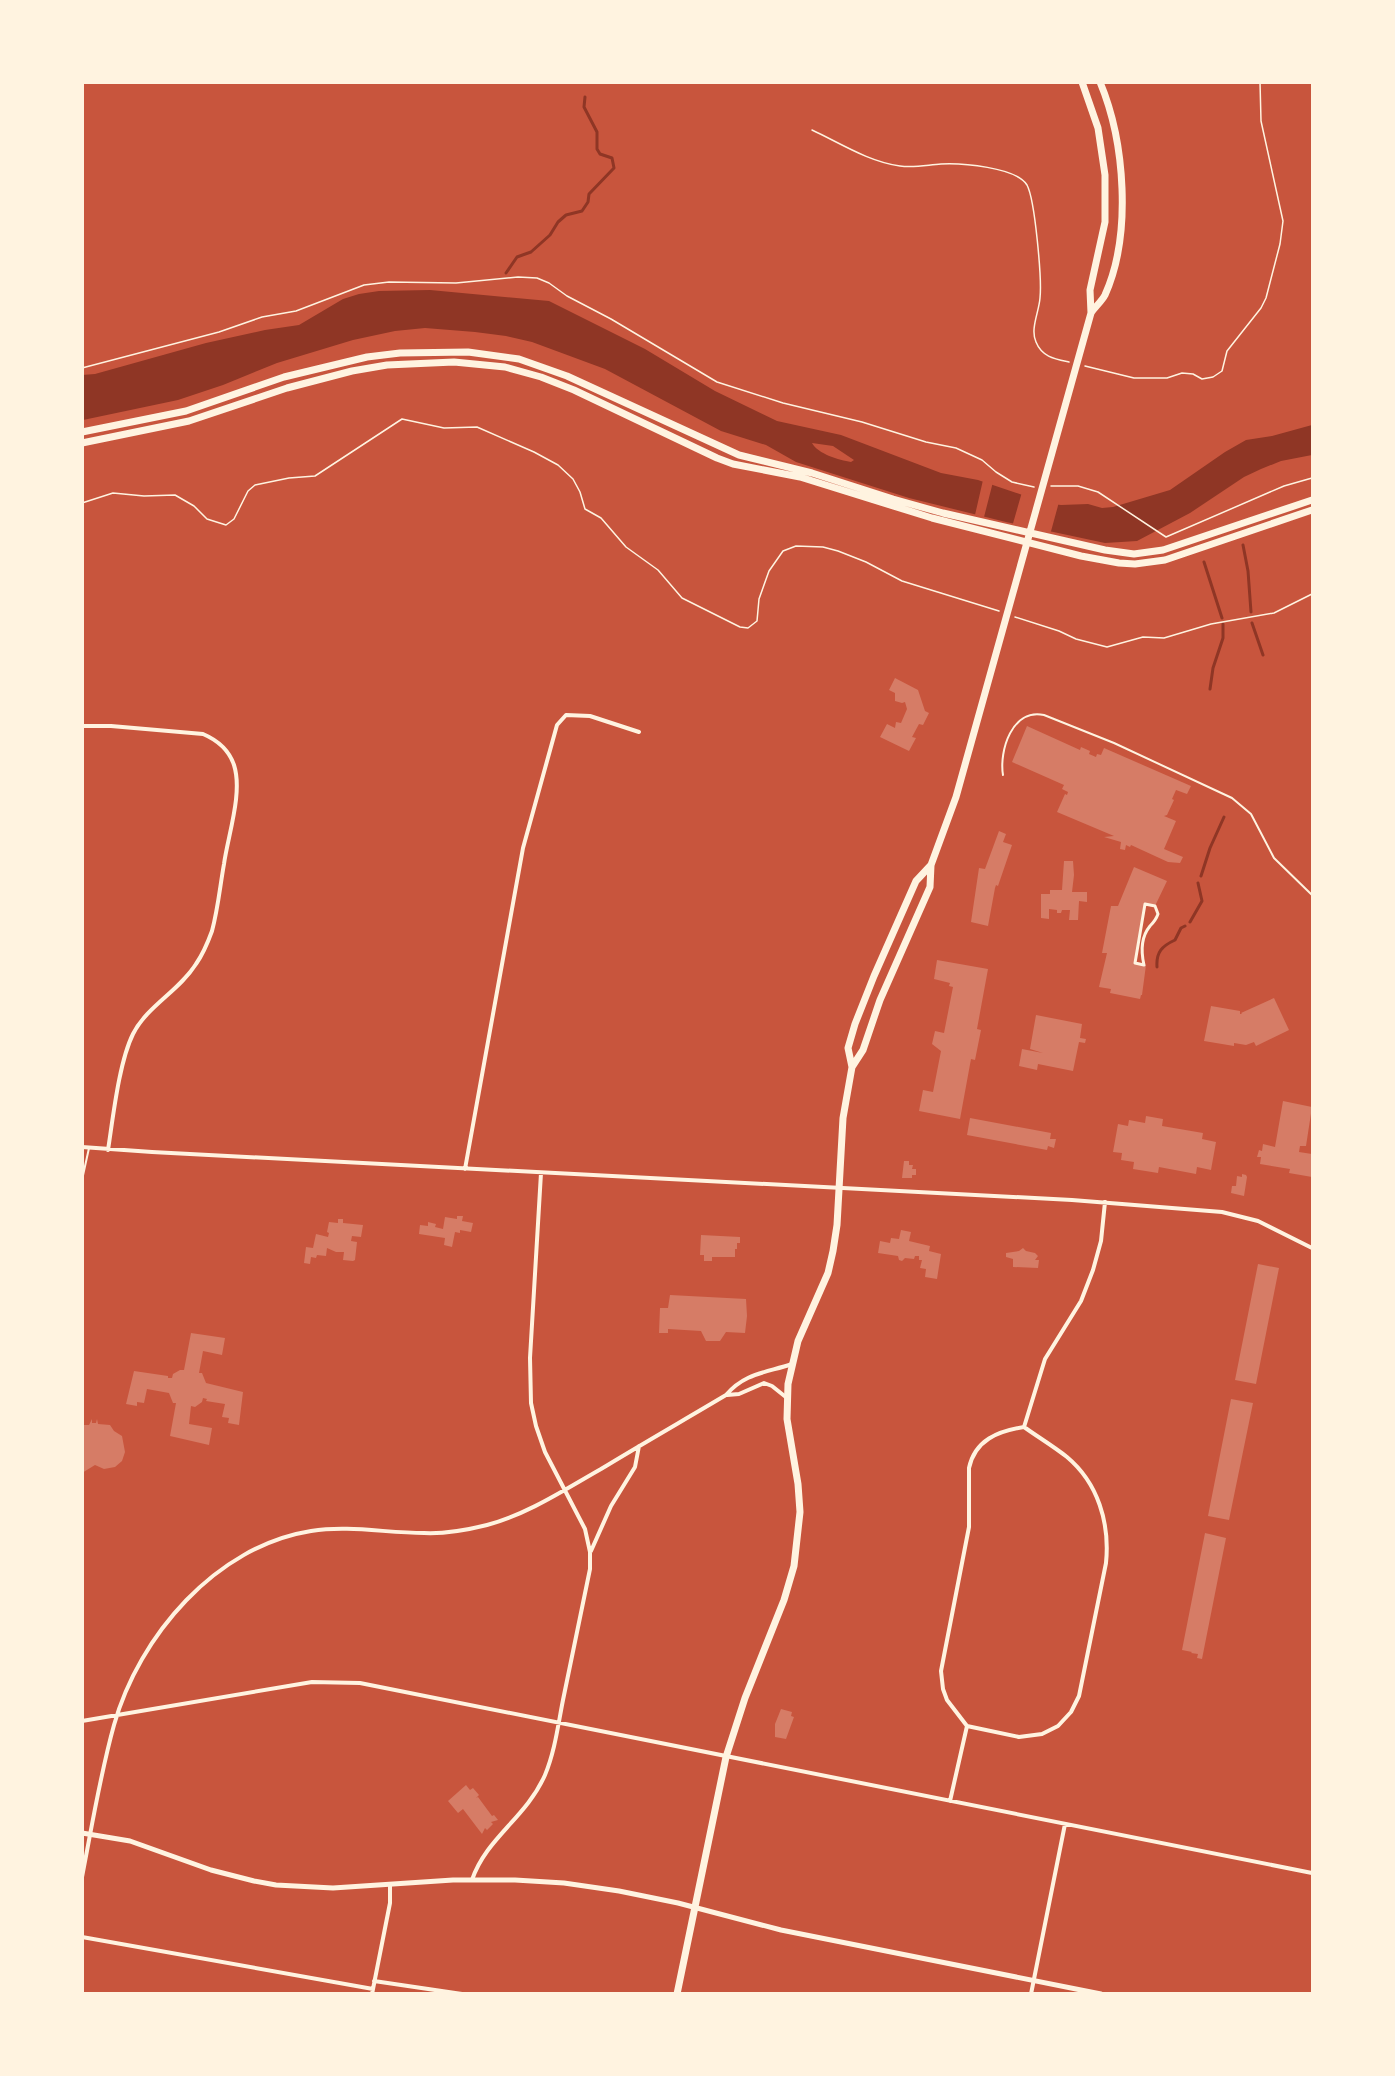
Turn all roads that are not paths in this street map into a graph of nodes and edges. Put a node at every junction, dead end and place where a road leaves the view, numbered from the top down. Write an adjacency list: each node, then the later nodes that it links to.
1 (1082, 82): 3 (main road)
2 (1100, 82): 3 (main road)
3 (1091, 313): 11 (main road)
4 (82, 432): 6 (main road)
5 (82, 444): 7 (main road)
6 (1312, 500)
7 (1312, 510)
8 (82, 726): 17 (street)
9 (639, 732): 18 (street)
10 (1003, 775): 12 (lane)
11 (931, 865): 14 (main road); 14 (main road)
12 (1312, 894)
13 (1145, 908): 13 (street)
14 (852, 1067): 21 (main road)
15 (82, 1147): 16 (street)
16 (89, 1148): 17 (street); 20 (lane)
17 (108, 1150): 18 (street)
18 (465, 1169): 19 (street)
19 (541, 1173): 21 (street); 29 (street)
20 (82, 1180)
21 (840, 1188): 22 (street); 24 (main road)
22 (1105, 1202): 23 (street); 27 (street)
23 (1312, 1248)
24 (792, 1364): 25 (street); 26 (main road)
25 (726, 1395): 26 (street); 28 (street)
26 (787, 1398): 35 (main road)
27 (1024, 1427): 34 (street); 34 (street)
28 (639, 1446): 29 (street); 30 (street)
29 (565, 1490): 30 (street); 31 (street)
30 (590, 1552): 33 (street)
31 (117, 1715): 32 (street); 33 (street); 39 (street)
32 (82, 1721)
33 (558, 1724): 35 (street); 42 (street)
34 (967, 1726): 36 (street)
35 (726, 1756): 36 (street); 44 (main road)
36 (950, 1801): 37 (street)
37 (1065, 1824): 40 (street); 46 (street)
38 (82, 1833): 39 (street)
39 (91, 1833): 41 (street); 43 (street)
40 (1312, 1873)
41 (82, 1877)
42 (472, 1880): 43 (street); 44 (street)
43 (390, 1885): 47 (street)
44 (694, 1907): 46 (street); 50 (main road)
45 (82, 1937): 48 (street)
46 (1034, 1980): 51 (street); 52 (street)
47 (374, 1981): 48 (street); 49 (street)
48 (372, 1991)
49 (462, 1994)
50 (677, 1994)
51 (1031, 1994)
52 (1101, 1994)

